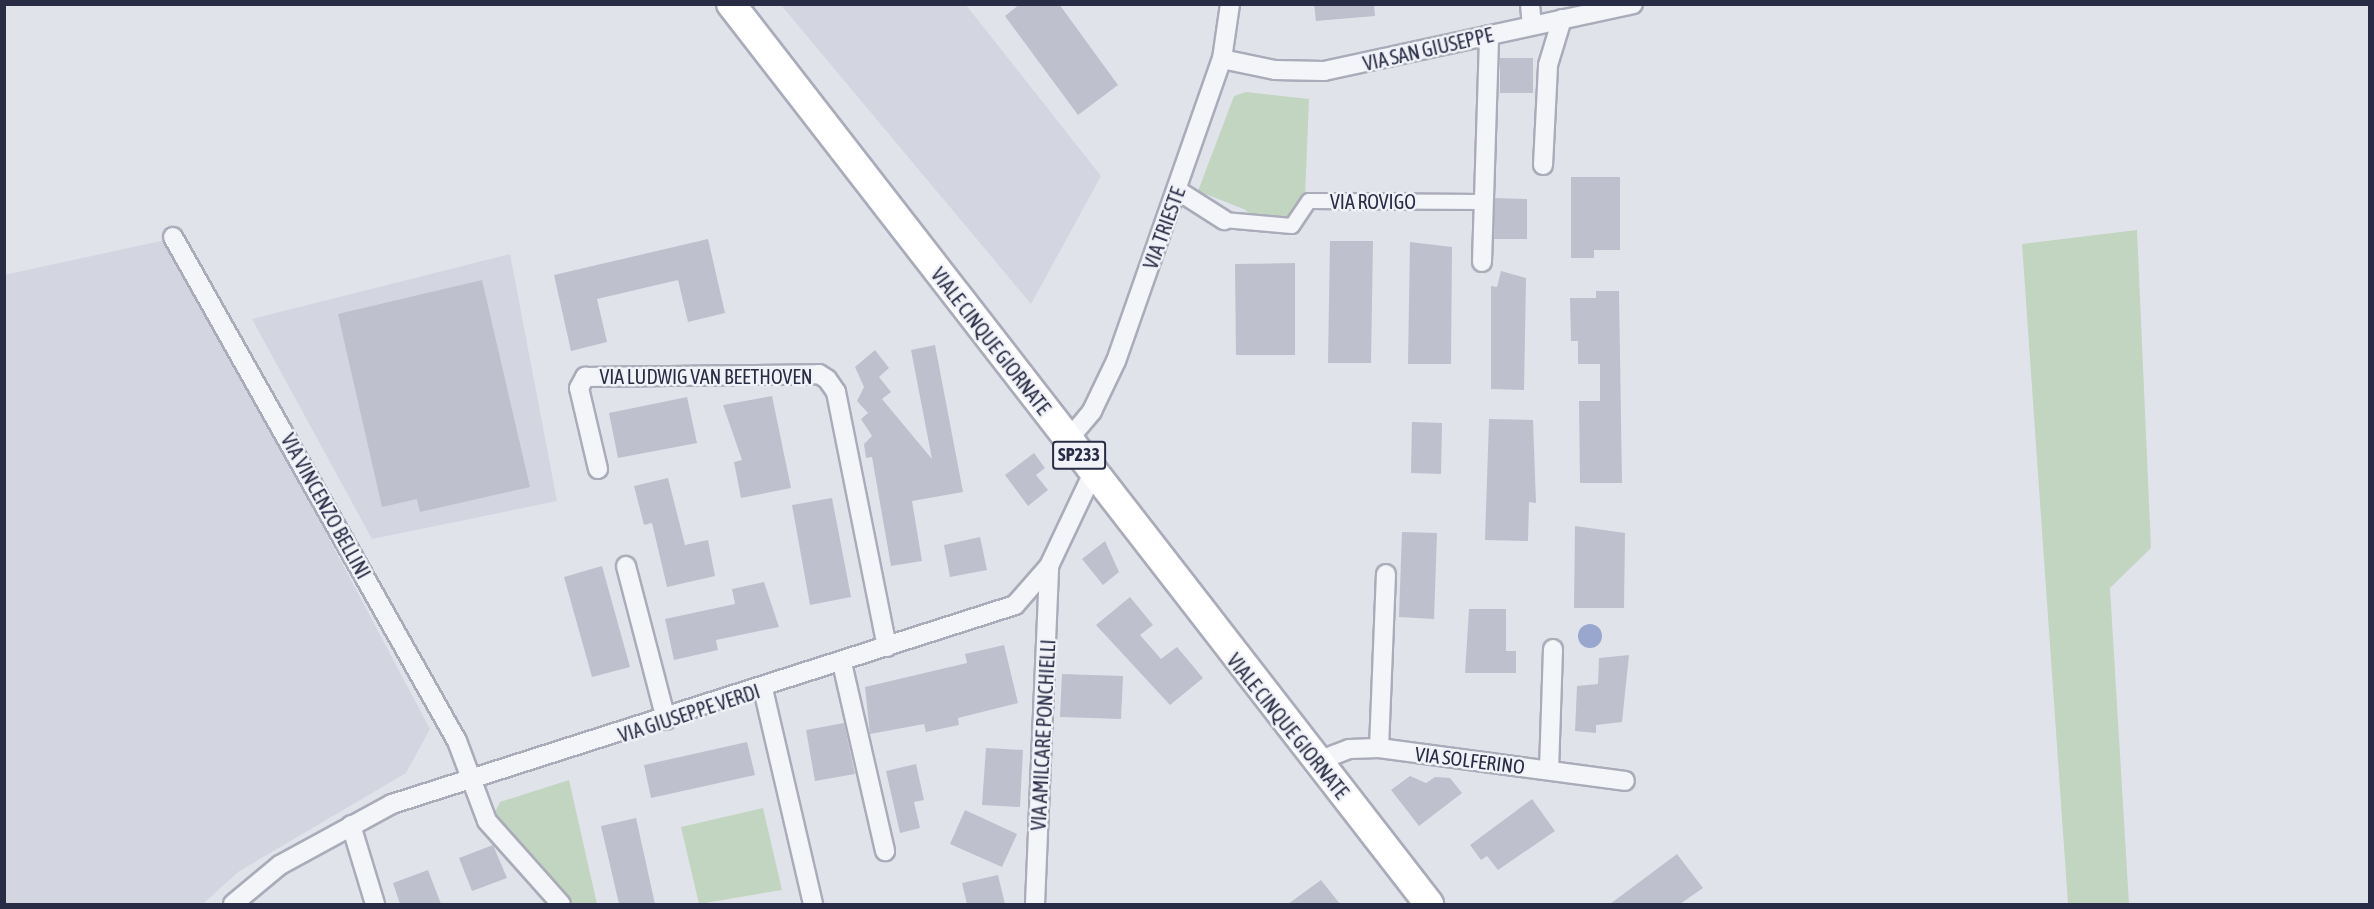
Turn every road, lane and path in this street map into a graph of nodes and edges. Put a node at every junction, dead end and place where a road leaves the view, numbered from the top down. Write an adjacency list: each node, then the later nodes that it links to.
1 (730, 4): 15 (main road, VIALE CINQUE GIORNATE / SP233)
2 (1230, 4): 8 (street, VIA TRIESTE)
3 (1530, 4): 6 (street)
4 (1633, 4): 5 (street, VIA SAN GIUSEPPE)
5 (1562, 19): 6 (street, VIA SAN GIUSEPPE); 9 (street)
6 (1532, 25): 7 (street, VIA SAN GIUSEPPE)
7 (1489, 35): 8 (street, VIA SAN GIUSEPPE); 11 (street)
8 (1222, 59): 10 (street, VIA TRIESTE)
9 (1543, 165)
10 (1177, 190): 12 (street, VIA ROVIGO); 15 (street, VIA TRIESTE)
11 (1484, 202): 12 (street, VIA ROVIGO); 14 (street)
12 (1224, 220)
13 (173, 237): 29 (street, VIA VINCENZO BELLINI)
14 (1482, 262)
15 (1068, 440): 17 (main road, VIALE CINQUE GIORNATE / SP233)
16 (598, 469): 21 (street, VIA LUDWIG VAN BEETHOVEN)
17 (1093, 473): 19 (street, VIA GIUSEPPE VERDI); 27 (main road, VIALE CINQUE GIORNATE / SP233)
18 (626, 566): 25 (street)
19 (1049, 566): 21 (street, VIA GIUSEPPE VERDI); 37 (street, VIA AMILCARE PONCHIELLI)
20 (1386, 574): 26 (street)
21 (887, 647): 23 (street, VIA GIUSEPPE VERDI)
22 (1552, 649): 28 (street)
23 (842, 663): 24 (street, VIA GIUSEPPE VERDI); 32 (street)
24 (763, 689): 25 (street, VIA GIUSEPPE VERDI); 36 (street)
25 (666, 720): 29 (street, VIA GIUSEPPE VERDI)
26 (1379, 748): 27 (street, VIA SOLFERINO); 28 (street, VIA SOLFERINO)
27 (1318, 761): 38 (main road, VIALE CINQUE GIORNATE / SP233)
28 (1549, 770): 30 (street, VIA SOLFERINO)
29 (470, 779): 31 (street, VIA GIUSEPPE VERDI); 35 (street, VIA VINCENZO BELLINI)
30 (1625, 781)
31 (351, 825): 33 (street, VIA GIUSEPPE VERDI); 34 (street)
32 (885, 851)
33 (233, 904)
34 (375, 904)
35 (561, 904)
36 (813, 904)
37 (1035, 904)
38 (1429, 904)

